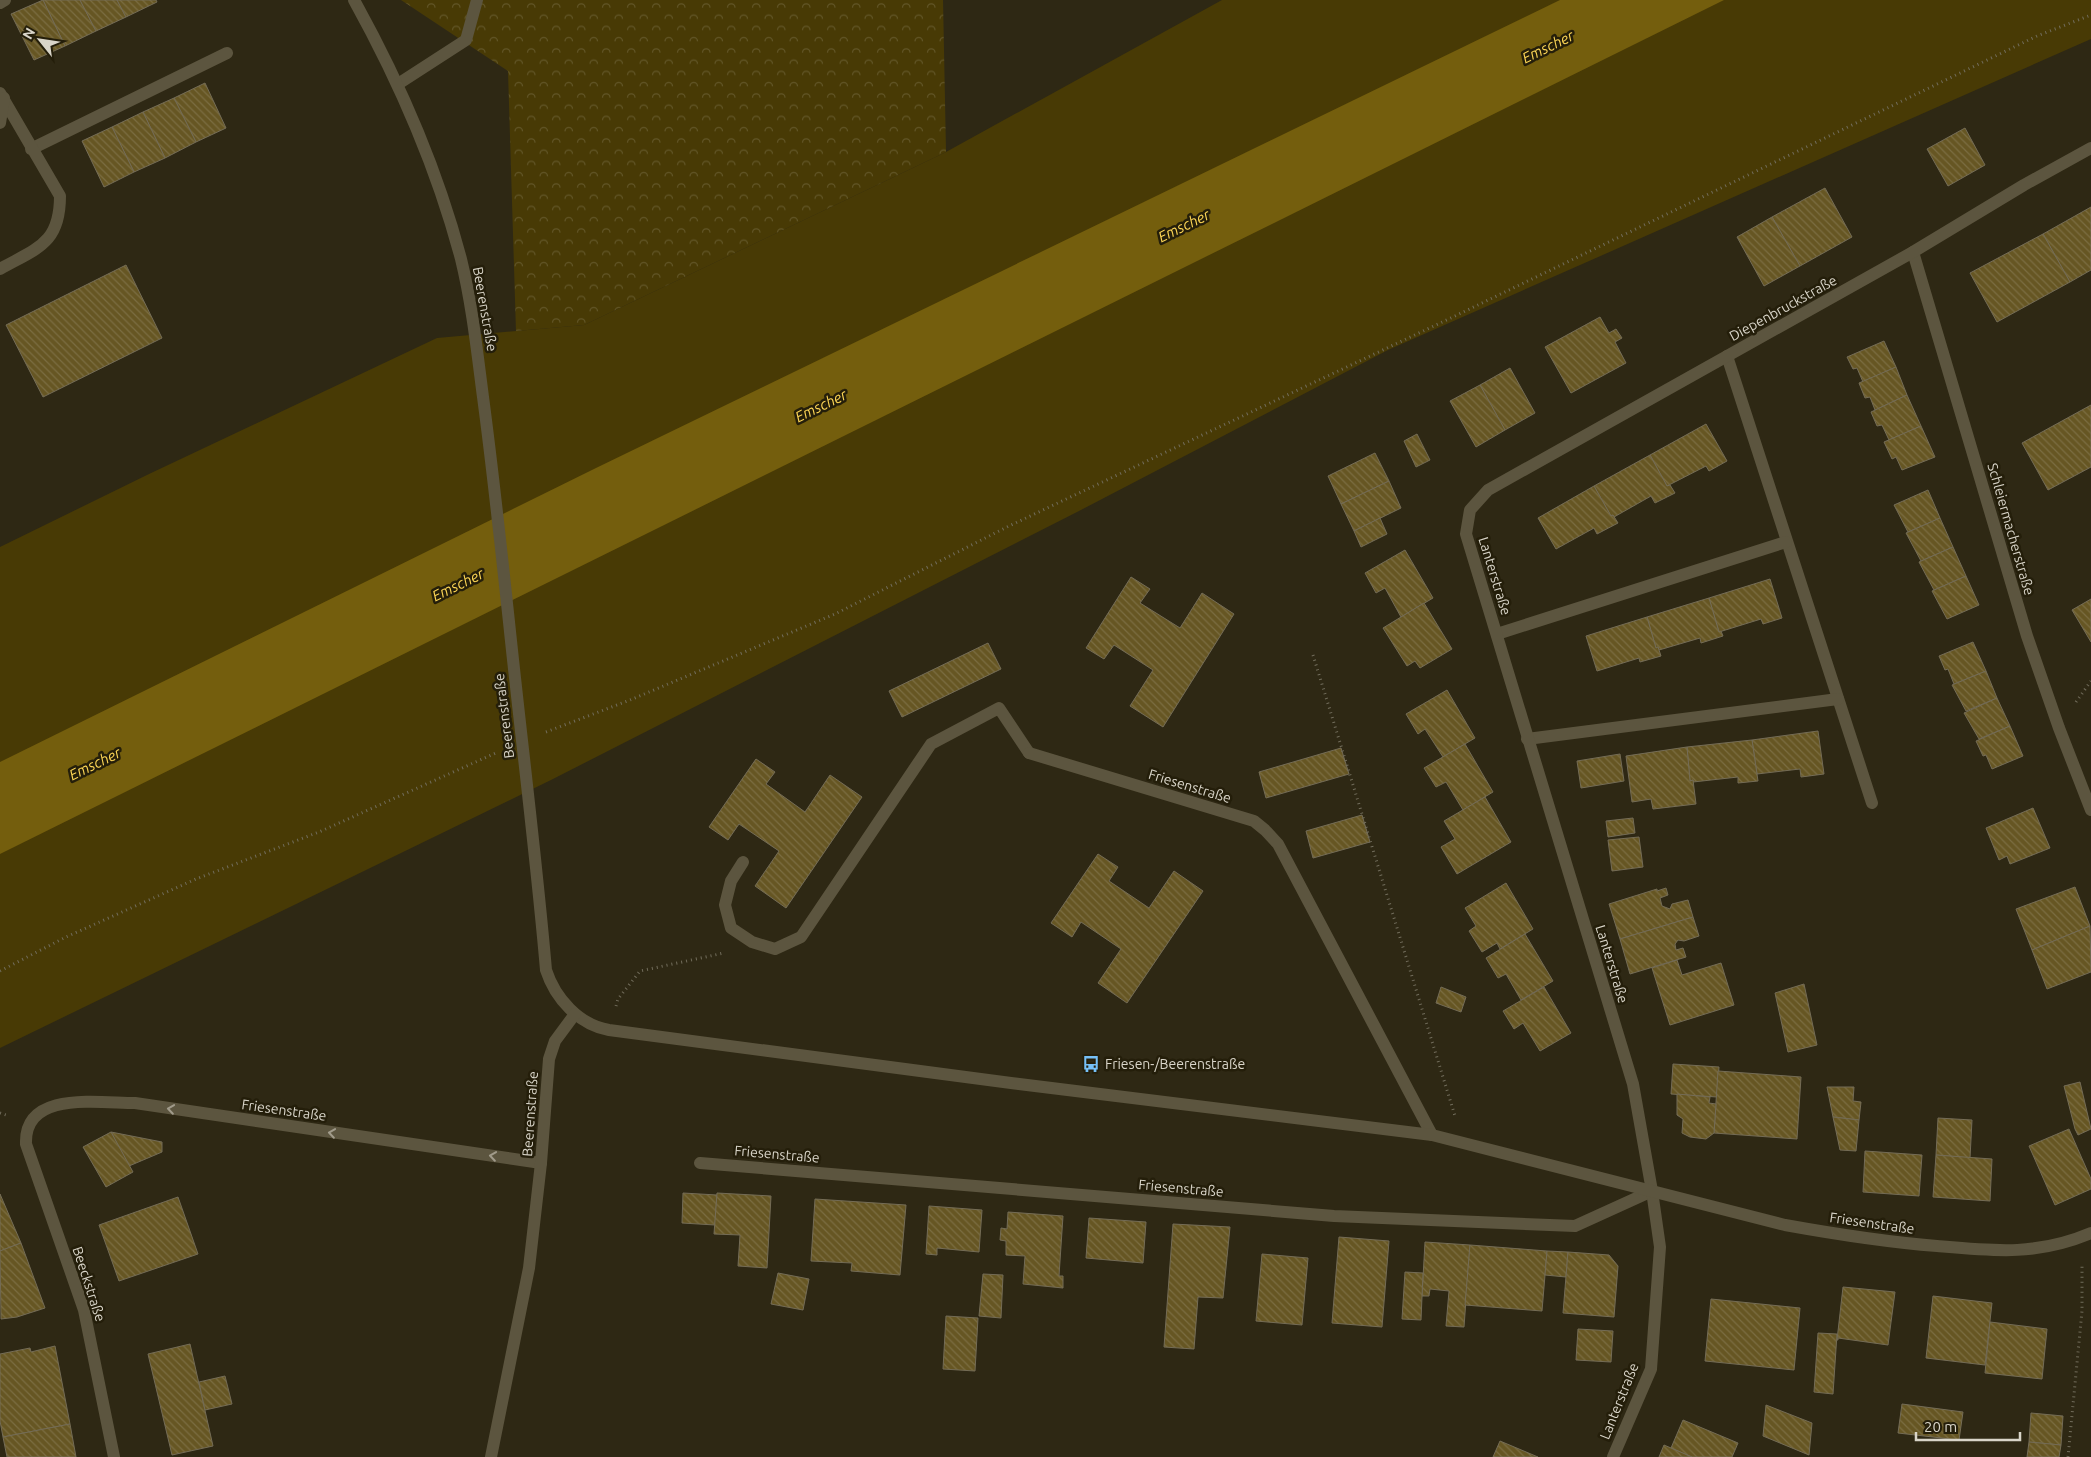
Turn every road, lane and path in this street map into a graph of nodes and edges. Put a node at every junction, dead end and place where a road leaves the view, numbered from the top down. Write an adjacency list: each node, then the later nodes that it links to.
1 (5, 0): 4 (street)
2 (354, 0): 7 (street, Beerenstraße)
3 (477, 0): 7 (street)
4 (0, 3)
5 (2091, 15): 21 (path)
6 (227, 52): 11 (street)
7 (398, 84): 21 (street, Beerenstraße)
8 (2, 95): 9 (street); 11 (street)
9 (0, 123)
10 (2091, 148): 12 (street, Diepenbruckstraße)
11 (31, 149): 13 (street)
12 (1913, 252): 14 (street, Diepenbruckstraße); 23 (street, Schleiermacherstraße)
13 (0, 270)
14 (1728, 356): 15 (street, Diepenbruckstraße); 16 (street)
15 (1488, 490): 17 (street, Lanterstraße)
16 (1786, 542): 17 (street); 19 (street)
17 (1497, 634): 20 (street, Lanterstraße)
18 (1313, 655): 31 (path)
19 (1838, 699): 20 (street); 22 (street)
20 (1527, 739): 34 (street, Lanterstraße)
21 (522, 742): 26 (path); 27 (street, Beerenstraße)
22 (1872, 803)
23 (2091, 810)
24 (743, 862): 25 (street)
25 (752, 942): 28 (path); 30 (street, Friesenstraße)
26 (0, 971)
27 (575, 1014): 28 (street, Friesenstraße); 33 (street, Beerenstraße)
28 (609, 1030): 30 (street, Friesenstraße)
29 (29, 1123): 33 (street, Friesenstraße, one-way to 29); 36 (street, Beeckstraße)
30 (1432, 1135): 31 (street, Friesenstraße)
31 (1463, 1142): 34 (street, Friesenstraße)
32 (700, 1162): 34 (street, Friesenstraße)
33 (541, 1163): 37 (street, Beerenstraße)
34 (1652, 1190): 35 (street, Friesenstraße); 38 (street, Lanterstraße)
35 (2086, 1235): 39 (path)
36 (114, 1457)
37 (491, 1457)
38 (1613, 1457)
39 (2068, 1457)

